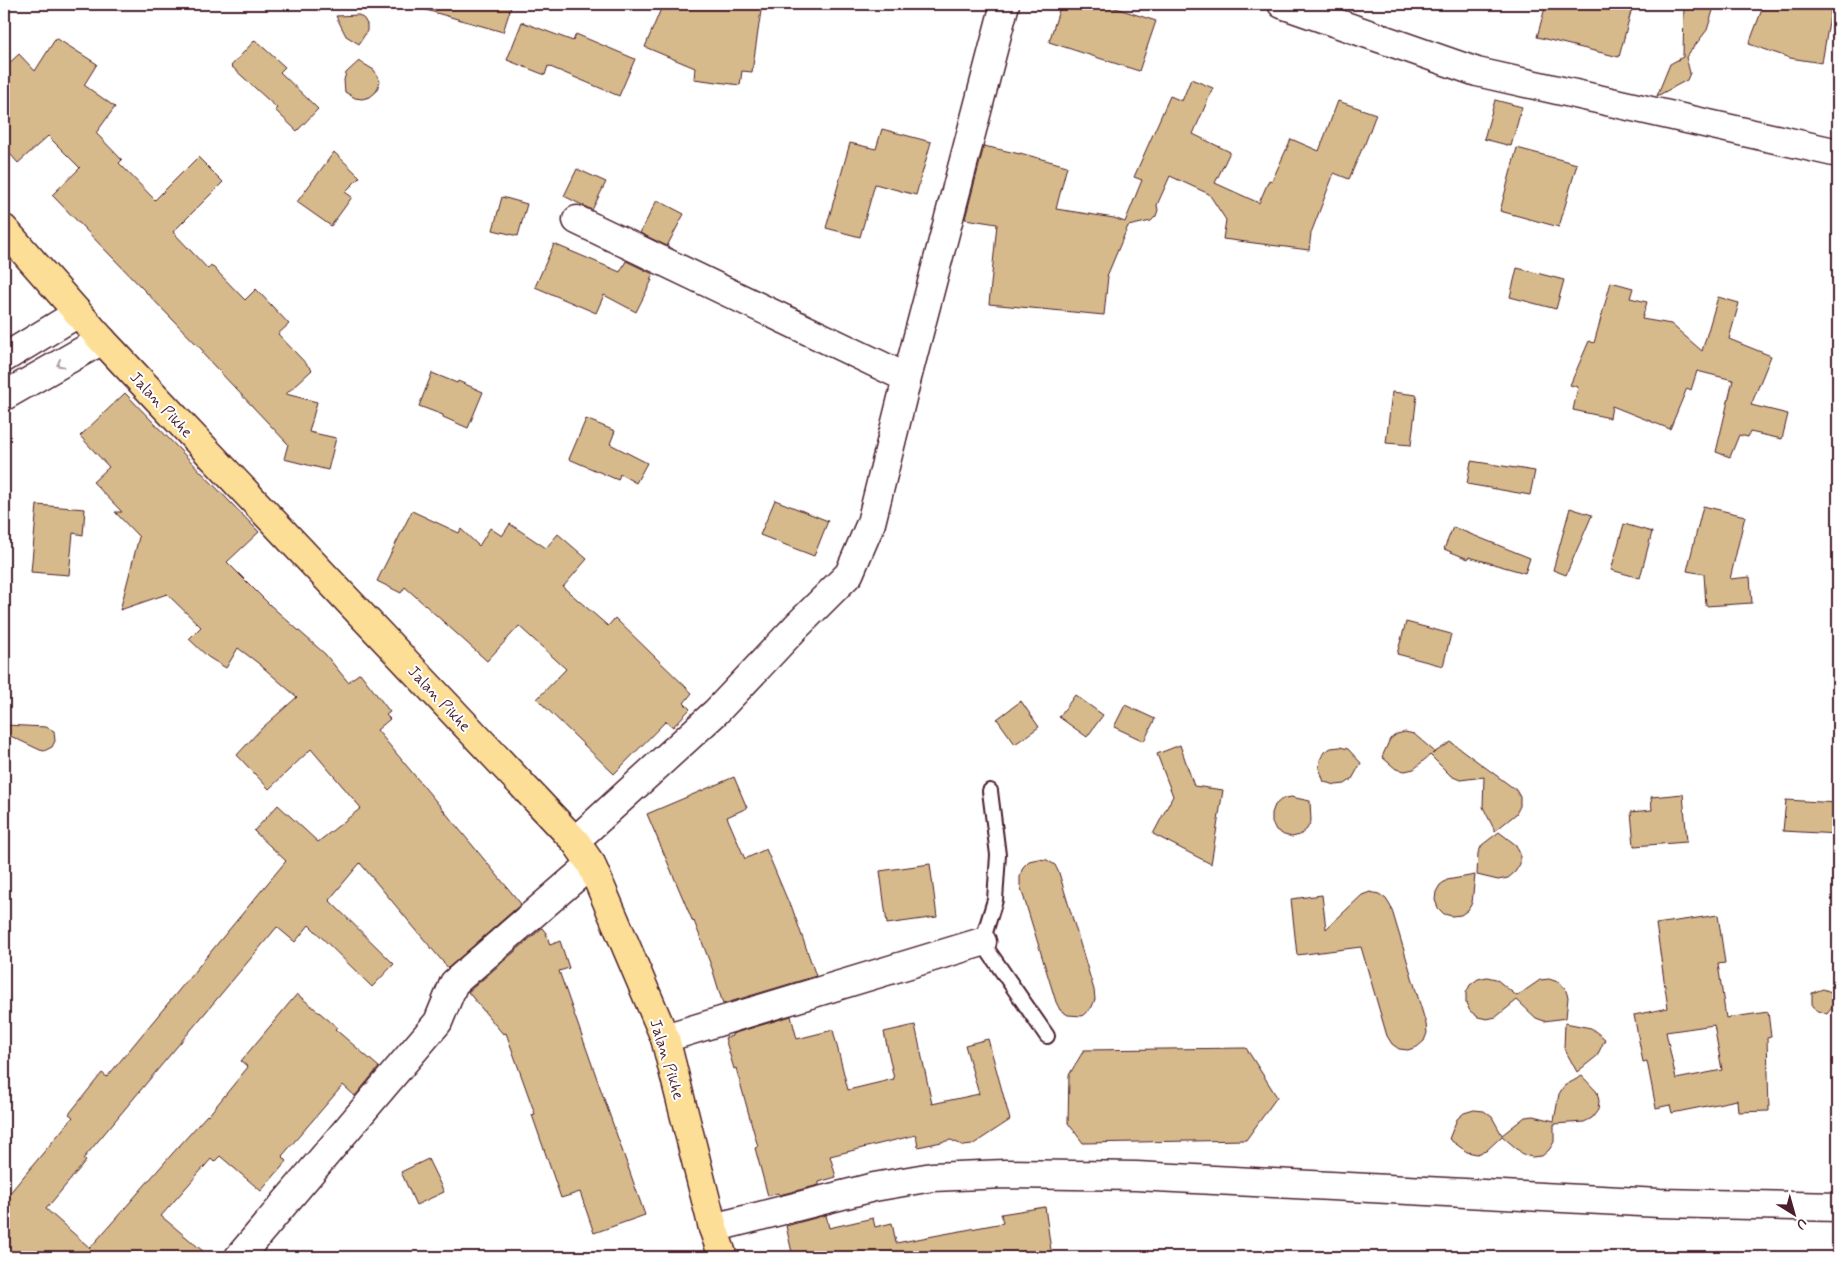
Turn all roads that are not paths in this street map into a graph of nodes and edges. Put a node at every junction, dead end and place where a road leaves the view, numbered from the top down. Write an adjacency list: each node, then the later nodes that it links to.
1 (1005, 4): 9 (street)
2 (1282, 4): 3 (street)
3 (1838, 154)
4 (577, 220): 9 (street)
5 (4, 230): 6 (highway, Jalan Pikhe)
6 (78, 313): 7 (highway, Jalan Pikhe); 8 (street)
7 (102, 340): 10 (street, one-way to 10); 12 (highway, Jalan Pikhe)
8 (4, 358)
9 (907, 378): 12 (street)
10 (4, 396)
11 (990, 791): 14 (lane)
12 (575, 841): 13 (highway, Jalan Pikhe)
13 (591, 864): 16 (highway, Jalan Pikhe); 19 (street)
14 (982, 942): 15 (lane); 16 (street)
15 (1046, 1036)
16 (665, 1038): 18 (highway, Jalan Pikhe)
17 (1838, 1207): 18 (street)
18 (713, 1228): 20 (highway, Jalan Pikhe)
19 (239, 1257)
20 (723, 1257)

